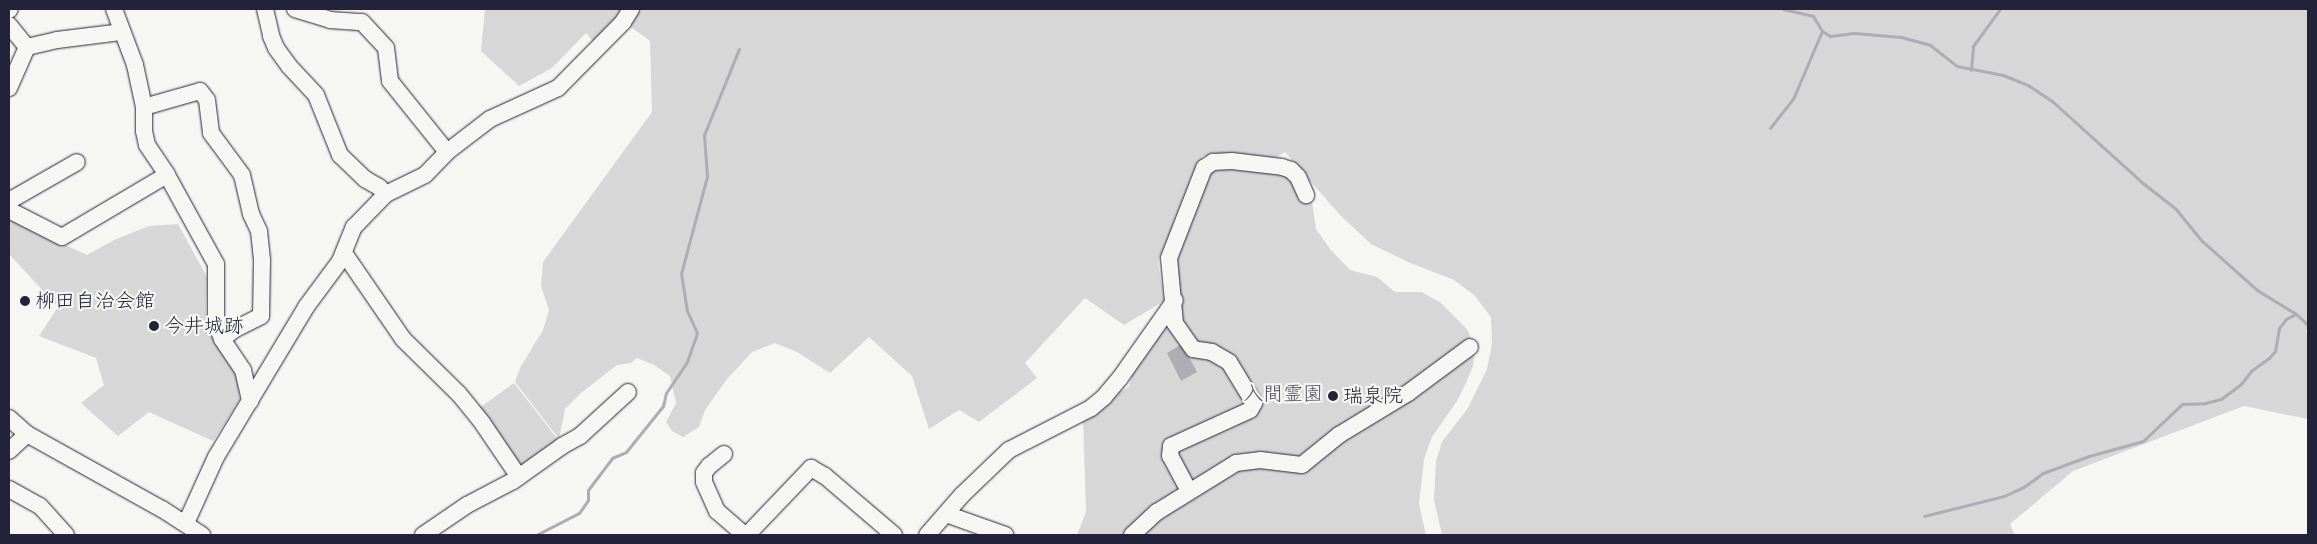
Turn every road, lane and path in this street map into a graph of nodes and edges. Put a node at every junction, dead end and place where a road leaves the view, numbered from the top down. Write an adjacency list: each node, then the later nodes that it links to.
1 (114, 9): 8 (street)
2 (265, 9): 15 (street)
3 (295, 9): 6 (street)
4 (364, 9): 6 (street)
5 (631, 9): 12 (street)
6 (344, 20): 12 (street)
7 (9, 25): 9 (street)
8 (122, 32): 9 (street); 11 (street)
9 (27, 48): 10 (street)
10 (9, 88)
11 (144, 107): 14 (street); 21 (street)
12 (447, 152): 15 (street)
13 (77, 161): 17 (street)
14 (167, 175): 18 (street); 21 (street)
15 (386, 194): 19 (street)
16 (1306, 195): 20 (street)
17 (9, 201)
18 (9, 210)
19 (344, 253): 24 (street); 29 (street)
20 (1174, 300): 31 (street); 32 (street)
21 (222, 339): 24 (street)
22 (1470, 347): 31 (street)
23 (628, 392): 29 (street)
24 (250, 401): 33 (street)
25 (9, 418): 26 (street)
26 (27, 434): 27 (street); 33 (street)
27 (9, 451)
28 (724, 454): 37 (street)
29 (519, 477): 36 (street)
30 (9, 489): 34 (street)
31 (1189, 491): 41 (street)
32 (946, 514): 39 (street); 40 (street)
33 (186, 523): 35 (street)
34 (66, 535)
35 (202, 535)
36 (423, 535)
37 (746, 535): 38 (street)
38 (894, 535)
39 (927, 535)
40 (1005, 535)
41 (1132, 535)

